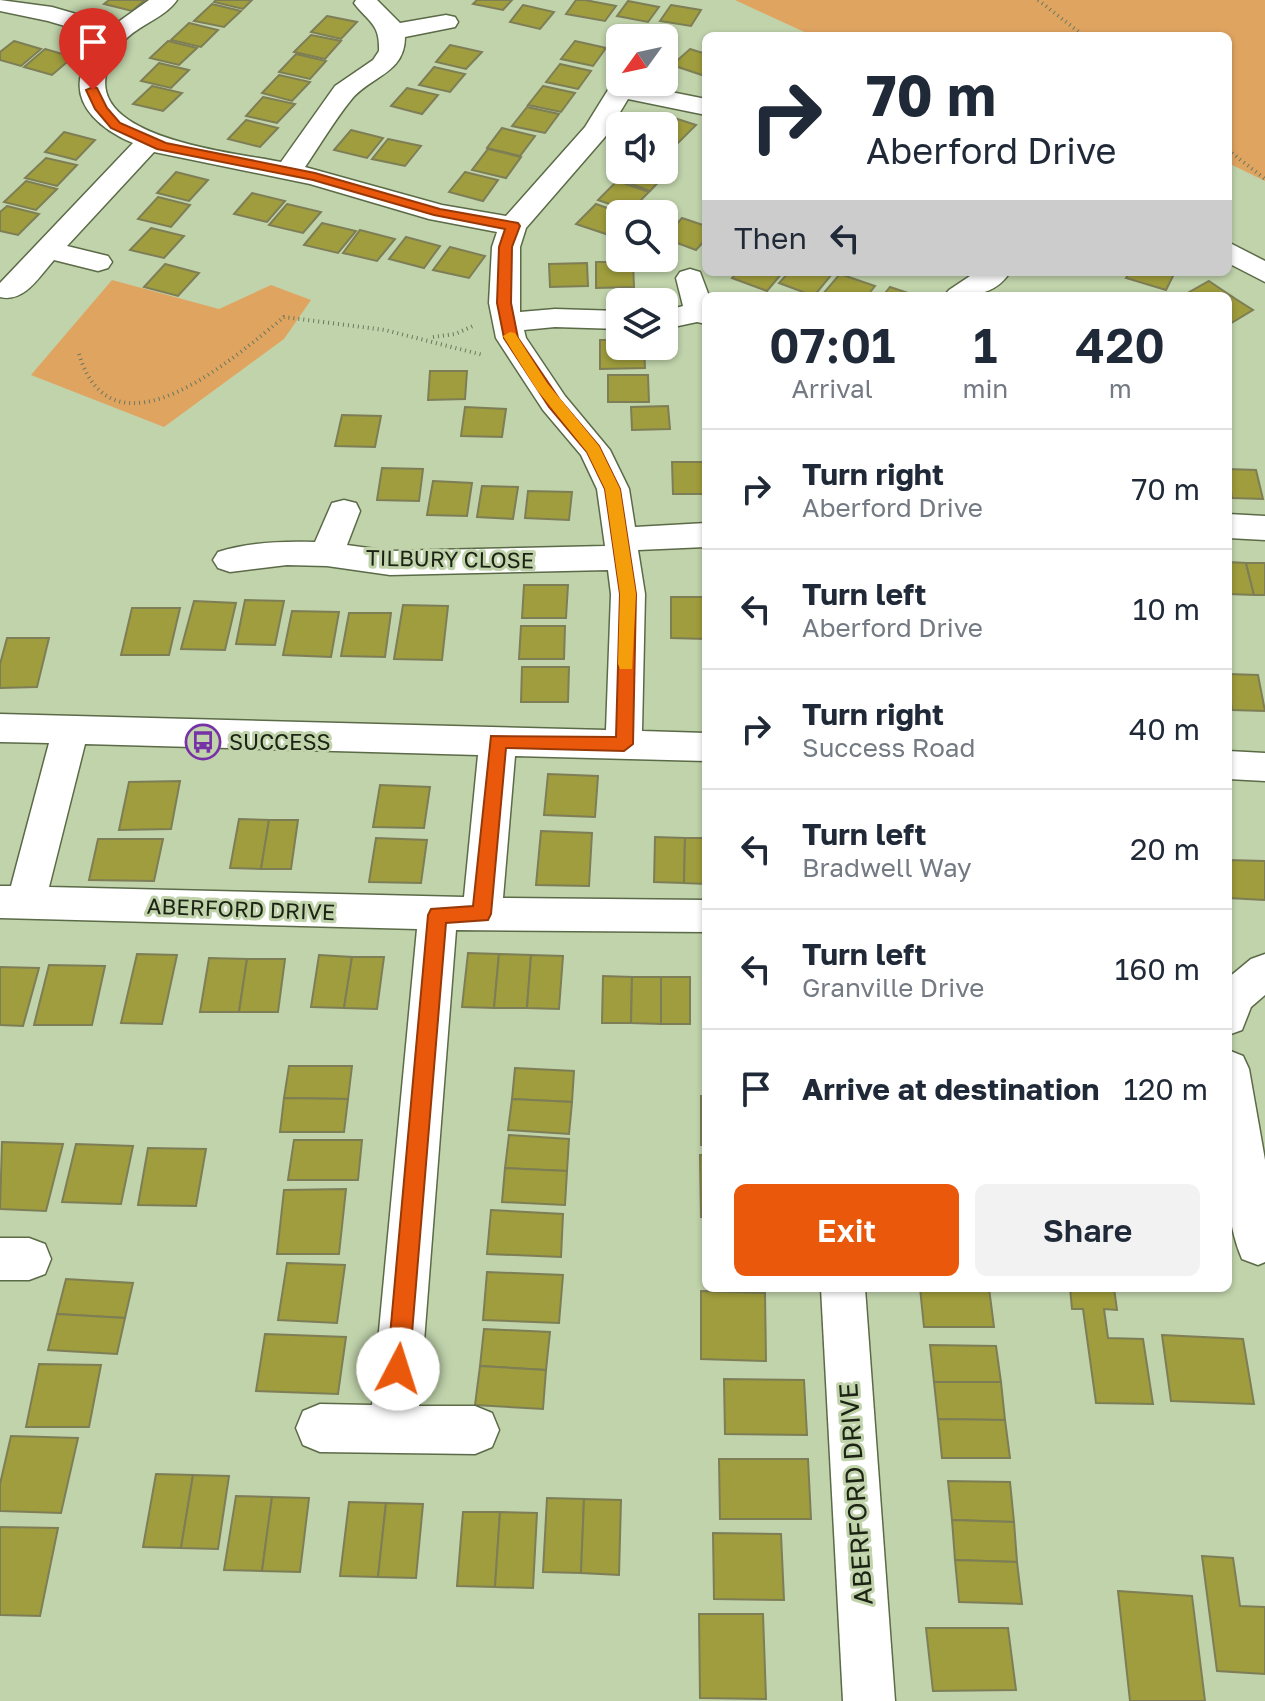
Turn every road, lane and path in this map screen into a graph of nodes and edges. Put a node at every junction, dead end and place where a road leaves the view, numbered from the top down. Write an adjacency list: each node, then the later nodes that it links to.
1 (165, 0): 8 (street)
2 (1038, 0): 7 (path)
3 (366, 3): 6 (street)
4 (0, 4): 8 (street)
5 (446, 22): 6 (street)
6 (391, 32): 14 (street)
7 (1079, 32)
8 (118, 34): 12 (street)
9 (617, 96): 16 (street)
10 (663, 96): 11 (street)
11 (702, 106)
12 (149, 142): 14 (street); 17 (street)
13 (1232, 153): 15 (path)
14 (288, 171): 16 (street)
15 (1265, 179)
16 (513, 226): 26 (street)
17 (47, 250): 19 (street); 23 (street)
18 (1232, 253): 20 (street)
19 (98, 262)
20 (1265, 273)
21 (990, 276): 24 (street)
22 (690, 278): 25 (street)
23 (10, 290)
24 (965, 292)
25 (702, 314): 27 (street)
26 (506, 316): 28 (street); 29 (path); 31 (street)
27 (678, 318)
28 (606, 320)
29 (428, 338): 30 (path); 31 (path)
30 (79, 354)
31 (530, 370): 36 (street)
32 (344, 511): 37 (street)
33 (1232, 526): 34 (street)
34 (1265, 528)
35 (702, 535): 36 (street, TILBURY CLOSE)
36 (621, 548): 37 (street, TILBURY CLOSE); 42 (street)
37 (327, 554): 38 (street, TILBURY CLOSE)
38 (230, 560)
39 (0, 728): 40 (street)
40 (71, 730): 41 (street); 46 (street)
41 (498, 741): 42 (street); 47 (street)
42 (624, 744): 43 (street)
43 (702, 747)
44 (1232, 765): 45 (street)
45 (1265, 767)
46 (13, 902): 48 (street, ABERFORD DRIVE)
47 (482, 914): 48 (street, ABERFORD DRIVE); 49 (street, ABERFORD DRIVE)
48 (438, 915): 56 (street)
49 (702, 916)
50 (1265, 971): 51 (street)
51 (1232, 1004)
52 (1232, 1102): 53 (street)
53 (1250, 1248)
54 (843, 1292): 58 (street, ABERFORD DRIVE)
55 (320, 1428): 56 (street)
56 (393, 1430): 57 (street)
57 (475, 1430)
58 (869, 1701)

